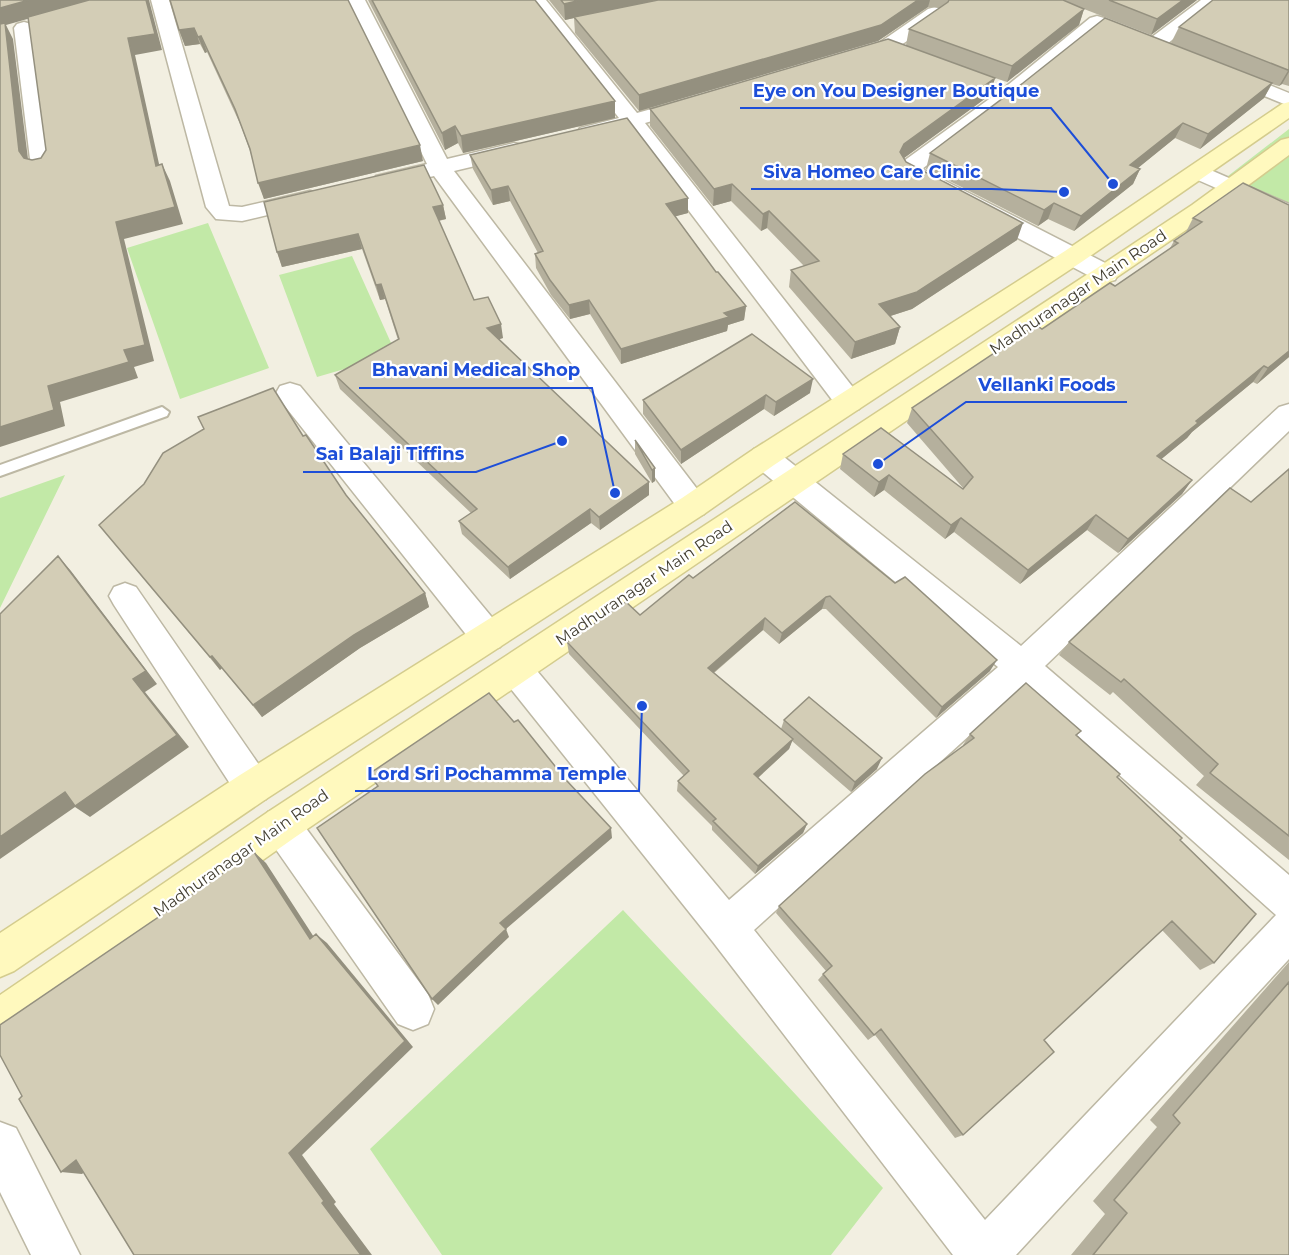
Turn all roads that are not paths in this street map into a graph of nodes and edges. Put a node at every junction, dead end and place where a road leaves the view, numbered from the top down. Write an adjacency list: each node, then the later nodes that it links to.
1 (160, 0): 29 (street)
2 (356, 0): 25 (street)
3 (536, 0): 9 (street)
4 (1213, 0): 11 (street)
5 (935, 13): 12 (street)
6 (46, 22): 24 (street)
7 (1098, 22): 31 (street)
8 (581, 24): 9 (street)
9 (558, 29): 20 (street)
10 (1136, 37): 11 (street)
11 (1155, 44): 13 (street)
12 (886, 47): 14 (street); 15 (street)
13 (1175, 53)
14 (906, 55)
15 (828, 64)
16 (1206, 66): 18 (street)
17 (714, 98): 20 (street)
18 (1289, 100)
19 (1289, 108): 26 (street, Madhuranagar Main Road)
20 (633, 122): 21 (street); 34 (street)
21 (565, 138)
22 (1289, 145): 27 (street, Madhuranagar Main Road)
23 (531, 146): 25 (street)
24 (42, 167)
25 (440, 168): 28 (street); 40 (street)
26 (1199, 172): 27 (street); 31 (street, Madhuranagar Main Road)
27 (1233, 186): 30 (street); 32 (street, Madhuranagar Main Road)
28 (358, 187)
29 (335, 192)
30 (1289, 213)
31 (1074, 256): 32 (street); 34 (street, Madhuranagar Main Road)
32 (1106, 274): 39 (street, Madhuranagar Main Road)
33 (290, 393): 42 (street)
34 (849, 402): 37 (street, Madhuranagar Main Road)
35 (162, 411): 38 (lane)
36 (1289, 414): 43 (street)
37 (764, 456): 39 (street); 40 (street, Madhuranagar Main Road)
38 (0, 471)
39 (795, 482): 43 (street); 44 (street, Madhuranagar Main Road)
40 (693, 506): 42 (street, Madhuranagar Main Road)
41 (124, 596): 45 (street)
42 (488, 637): 45 (street, Madhuranagar Main Road)
43 (1022, 667): 47 (street); 48 (street)
44 (515, 669): 46 (street, Madhuranagar Main Road); 48 (street)
45 (253, 787): 50 (street, Madhuranagar Main Road)
46 (281, 825): 51 (street); 52 (street, Madhuranagar Main Road)
47 (1289, 900)
48 (727, 928): 55 (street)
49 (1289, 930): 55 (street)
50 (0, 957)
51 (413, 1009)
52 (0, 1020)
53 (0, 1144): 54 (street)
54 (56, 1255)
55 (984, 1255)

